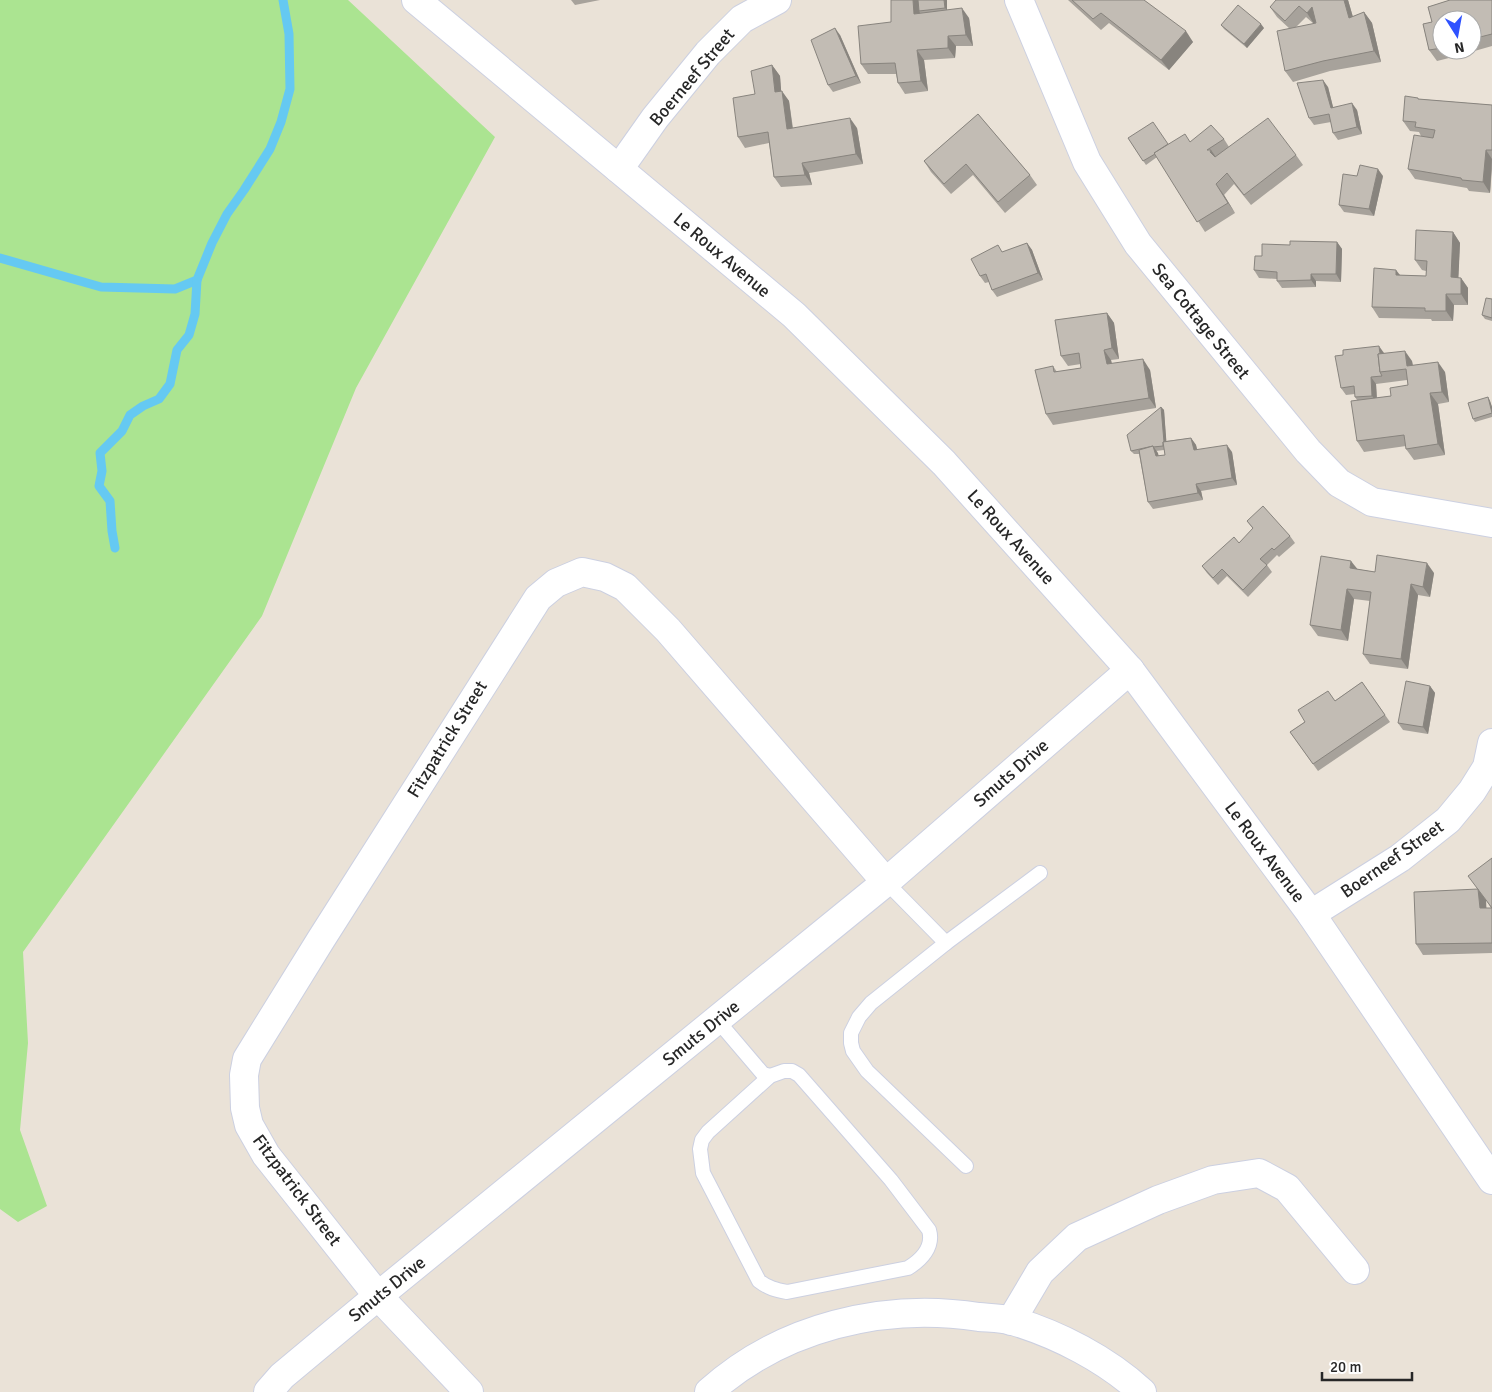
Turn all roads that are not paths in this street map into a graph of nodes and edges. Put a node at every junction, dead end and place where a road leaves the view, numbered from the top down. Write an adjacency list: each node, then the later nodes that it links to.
1 (416, 0): 4 (street, Le Roux Avenue)
2 (778, 0): 4 (street, Boerneef Street)
3 (1019, 0): 5 (street, Sea Cottage Street)
4 (619, 169): 6 (street, Le Roux Avenue)
5 (1492, 523)
6 (1130, 670): 9 (street, Smuts Drive); 10 (street, Le Roux Avenue)
7 (1492, 743): 10 (street, Boerneef Street)
8 (1040, 872): 11 (lane)
9 (886, 882): 11 (lane); 12 (street, Smuts Drive); 17 (street, Fitzpatrick Street)
10 (1311, 914): 15 (street, Le Roux Avenue)
11 (946, 943): 14 (lane)
12 (717, 1020): 13 (lane); 17 (street, Smuts Drive)
13 (770, 1076): 13 (lane)
14 (966, 1166)
15 (1492, 1180)
16 (1355, 1270): 18 (street)
17 (378, 1296): 19 (street, Smuts Drive); 20 (street, Fitzpatrick Street)
18 (1011, 1321): 21 (street); 22 (street)
19 (268, 1392)
20 (468, 1392)
21 (709, 1392)
22 (1142, 1392)

